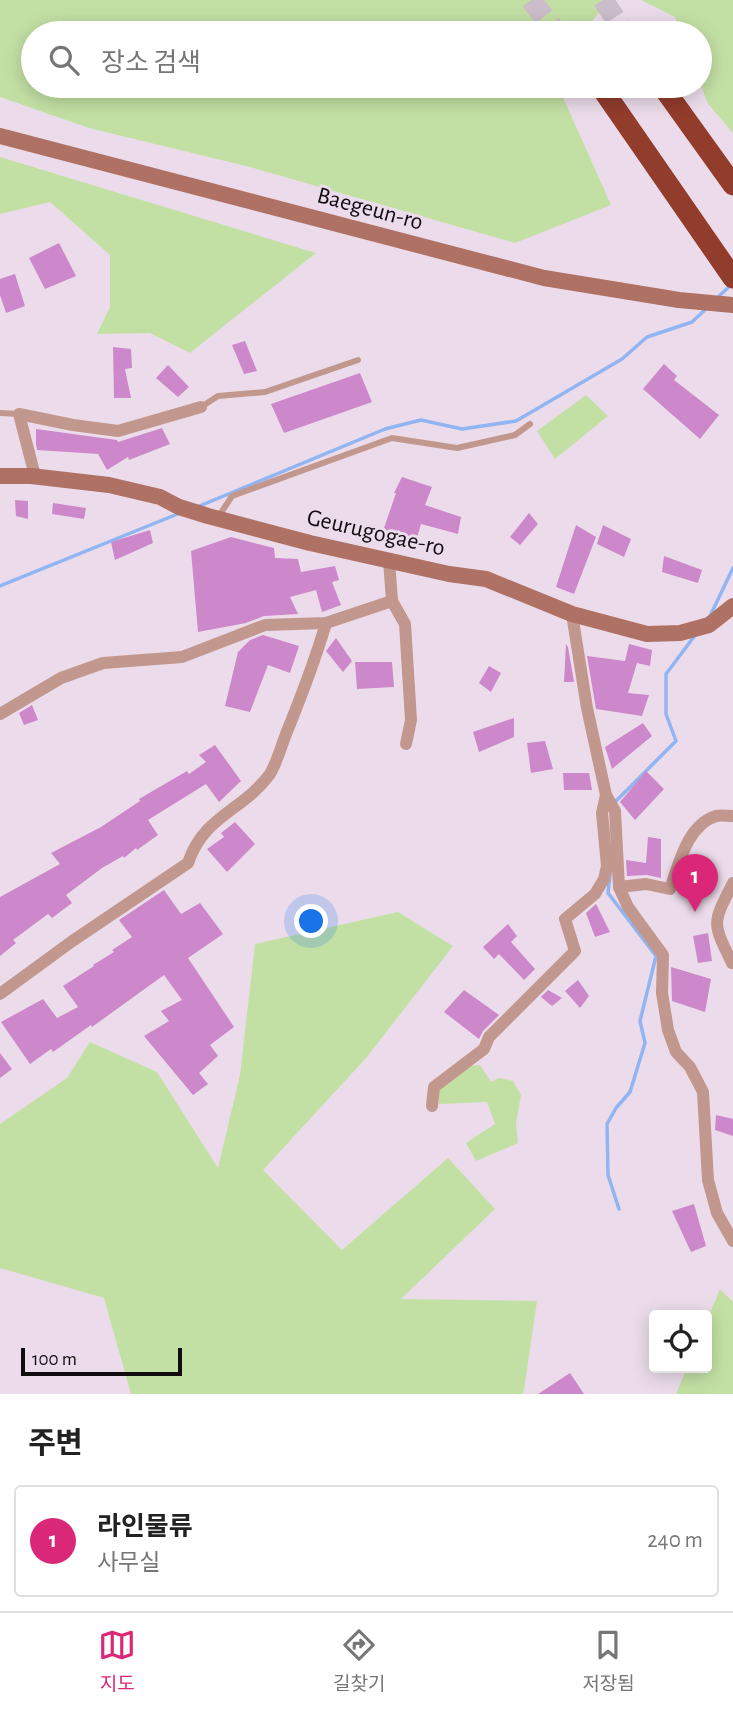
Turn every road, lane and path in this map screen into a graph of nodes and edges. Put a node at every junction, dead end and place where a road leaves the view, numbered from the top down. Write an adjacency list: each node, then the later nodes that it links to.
1 (609, 98): 5 (highway)
2 (671, 98): 4 (highway)
3 (0, 136): 6 (street, Baegeun-ro)
4 (729, 180)
5 (733, 278)
6 (733, 305)
7 (358, 360): 8 (lane)
8 (201, 407): 10 (street)
9 (0, 413): 10 (lane)
10 (19, 414): 13 (street)
11 (530, 424): 14 (lane)
12 (0, 475): 13 (street, Geurugogae-ro)
13 (36, 476): 14 (street, Geurugogae-ro)
14 (212, 517): 15 (street, Geurugogae-ro)
15 (389, 560): 16 (street); 18 (street, Geurugogae-ro)
16 (392, 601): 19 (street); 21 (street)
17 (733, 606): 18 (street, Geurugogae-ro)
18 (572, 614): 22 (street)
19 (326, 623): 20 (street); 27 (street)
20 (0, 715)
21 (406, 744)
22 (610, 802): 25 (street); 28 (street)
23 (733, 816): 25 (street)
24 (733, 884): 26 (street)
25 (619, 887): 29 (street)
26 (732, 964)
27 (0, 993)
28 (432, 1106)
29 (733, 1241)

